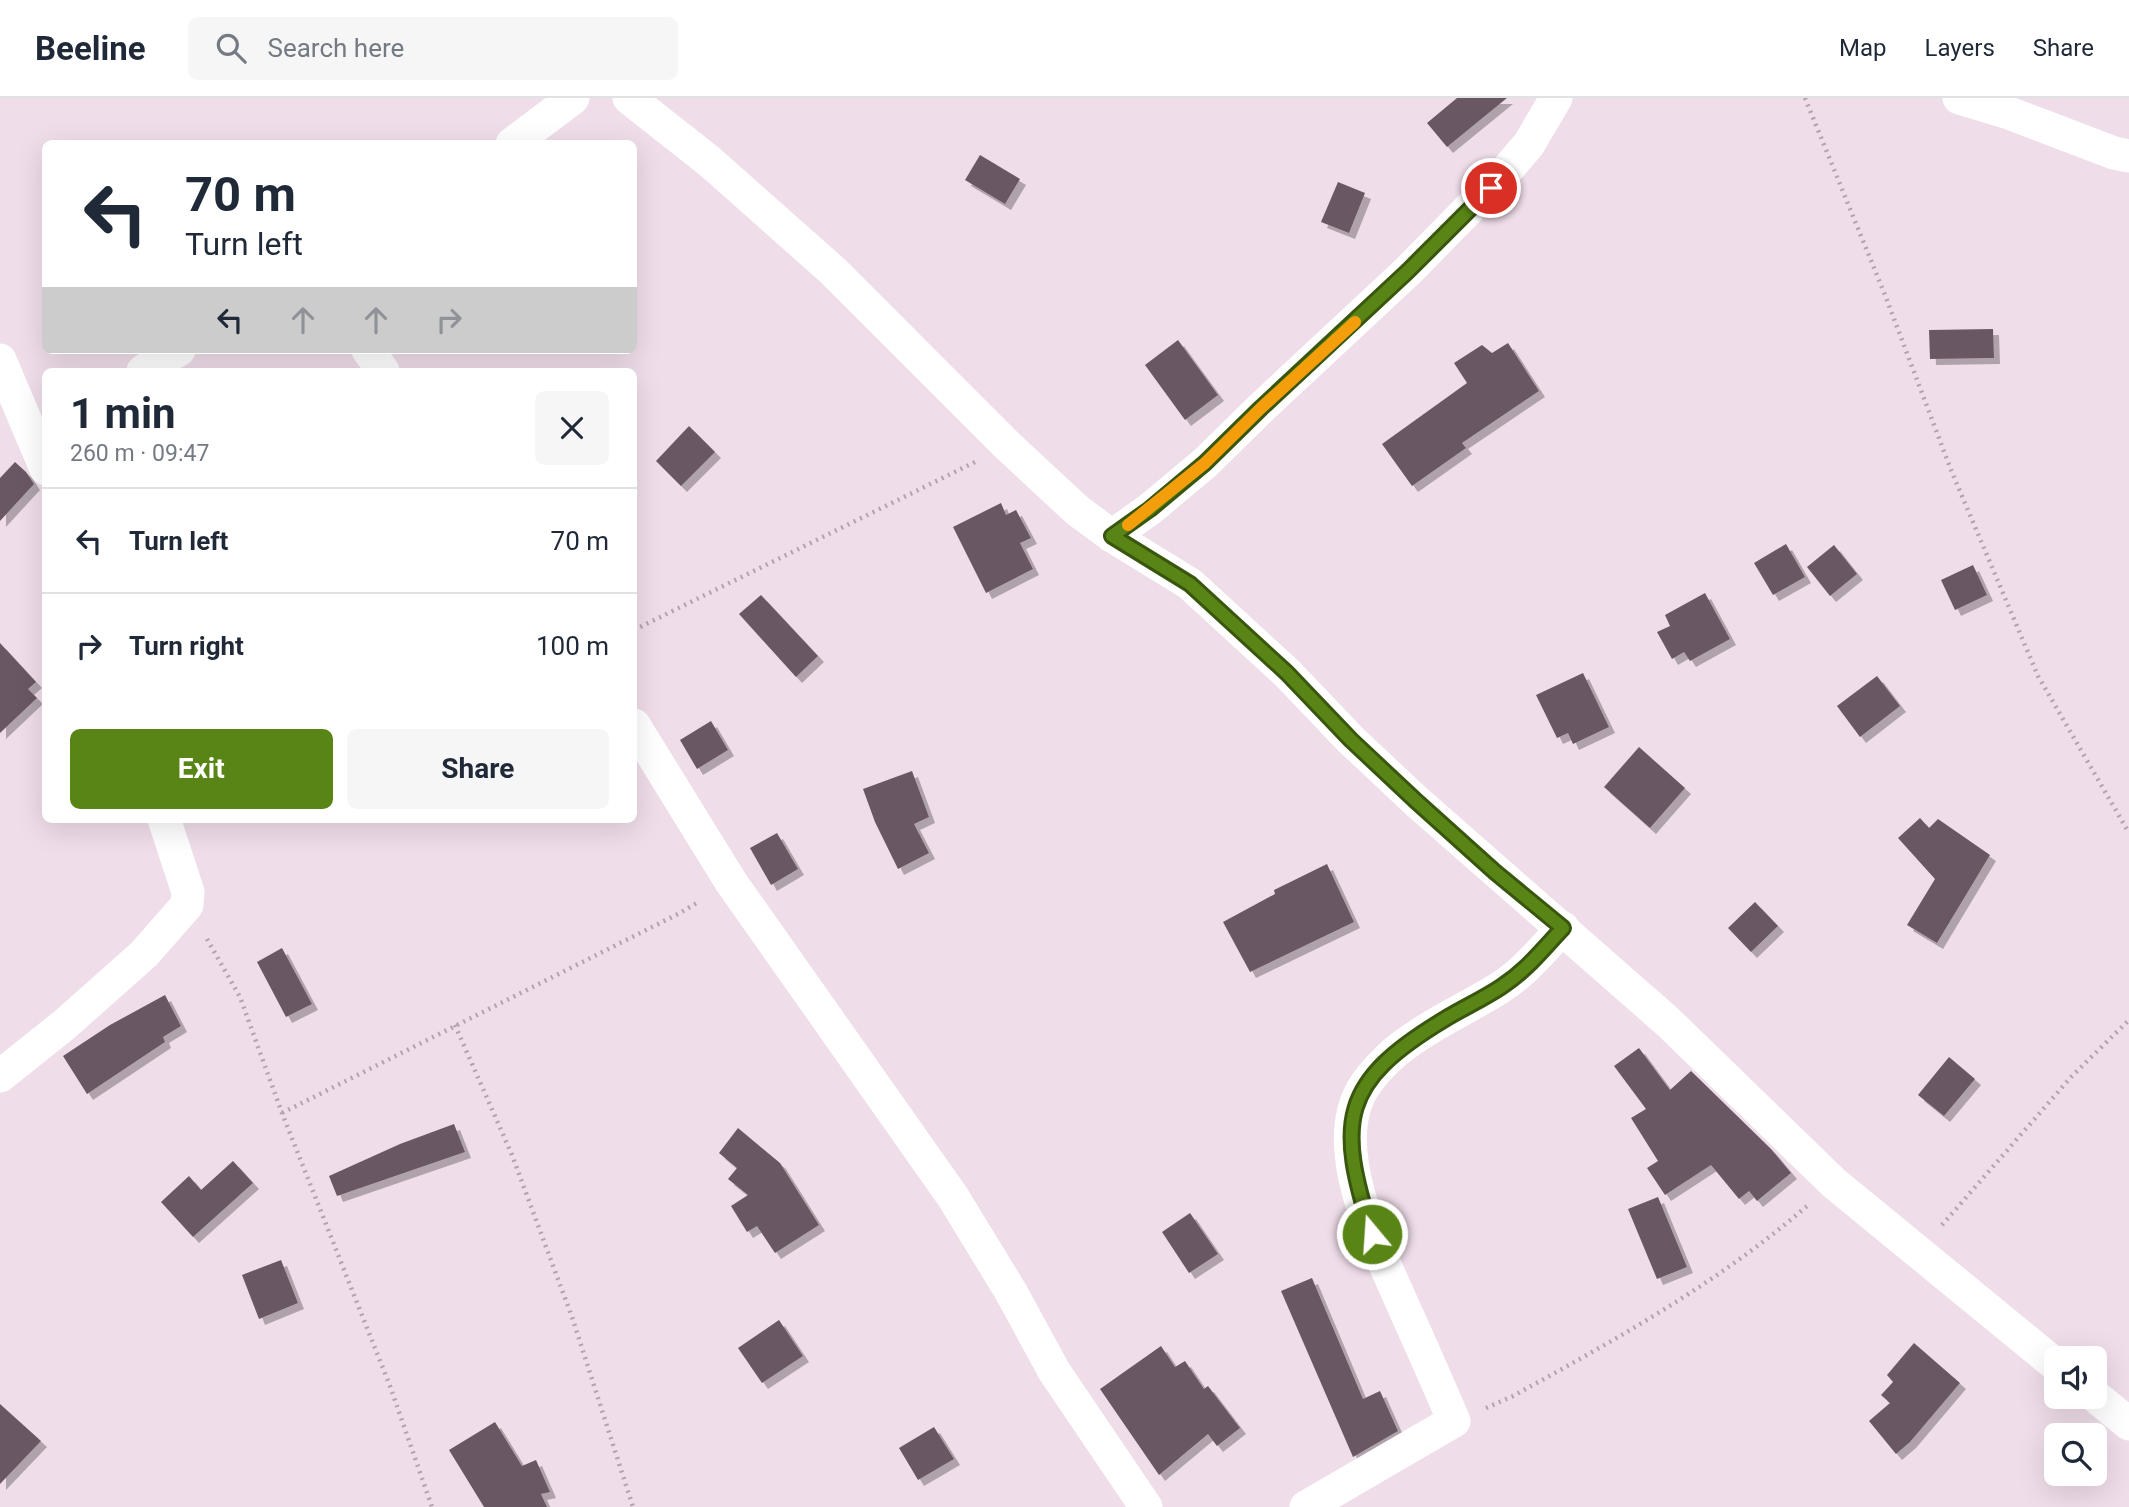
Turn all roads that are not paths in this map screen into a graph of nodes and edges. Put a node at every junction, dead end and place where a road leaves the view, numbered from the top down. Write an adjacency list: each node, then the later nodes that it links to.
1 (573, 98): 5 (street)
2 (629, 98): 11 (street)
3 (1556, 98): 11 (street)
4 (1959, 98): 6 (street)
5 (517, 140)
6 (2129, 156)
7 (172, 354): 9 (street)
8 (0, 360): 10 (street)
9 (148, 368)
10 (39, 432)
11 (1112, 536): 14 (street)
12 (637, 730): 19 (street)
13 (165, 823): 15 (street)
14 (1563, 928): 16 (street); 20 (street)
15 (0, 1076)
16 (2044, 1354)
17 (2107, 1406): 18 (street)
18 (2129, 1424)
19 (1146, 1507)
20 (1306, 1507)

